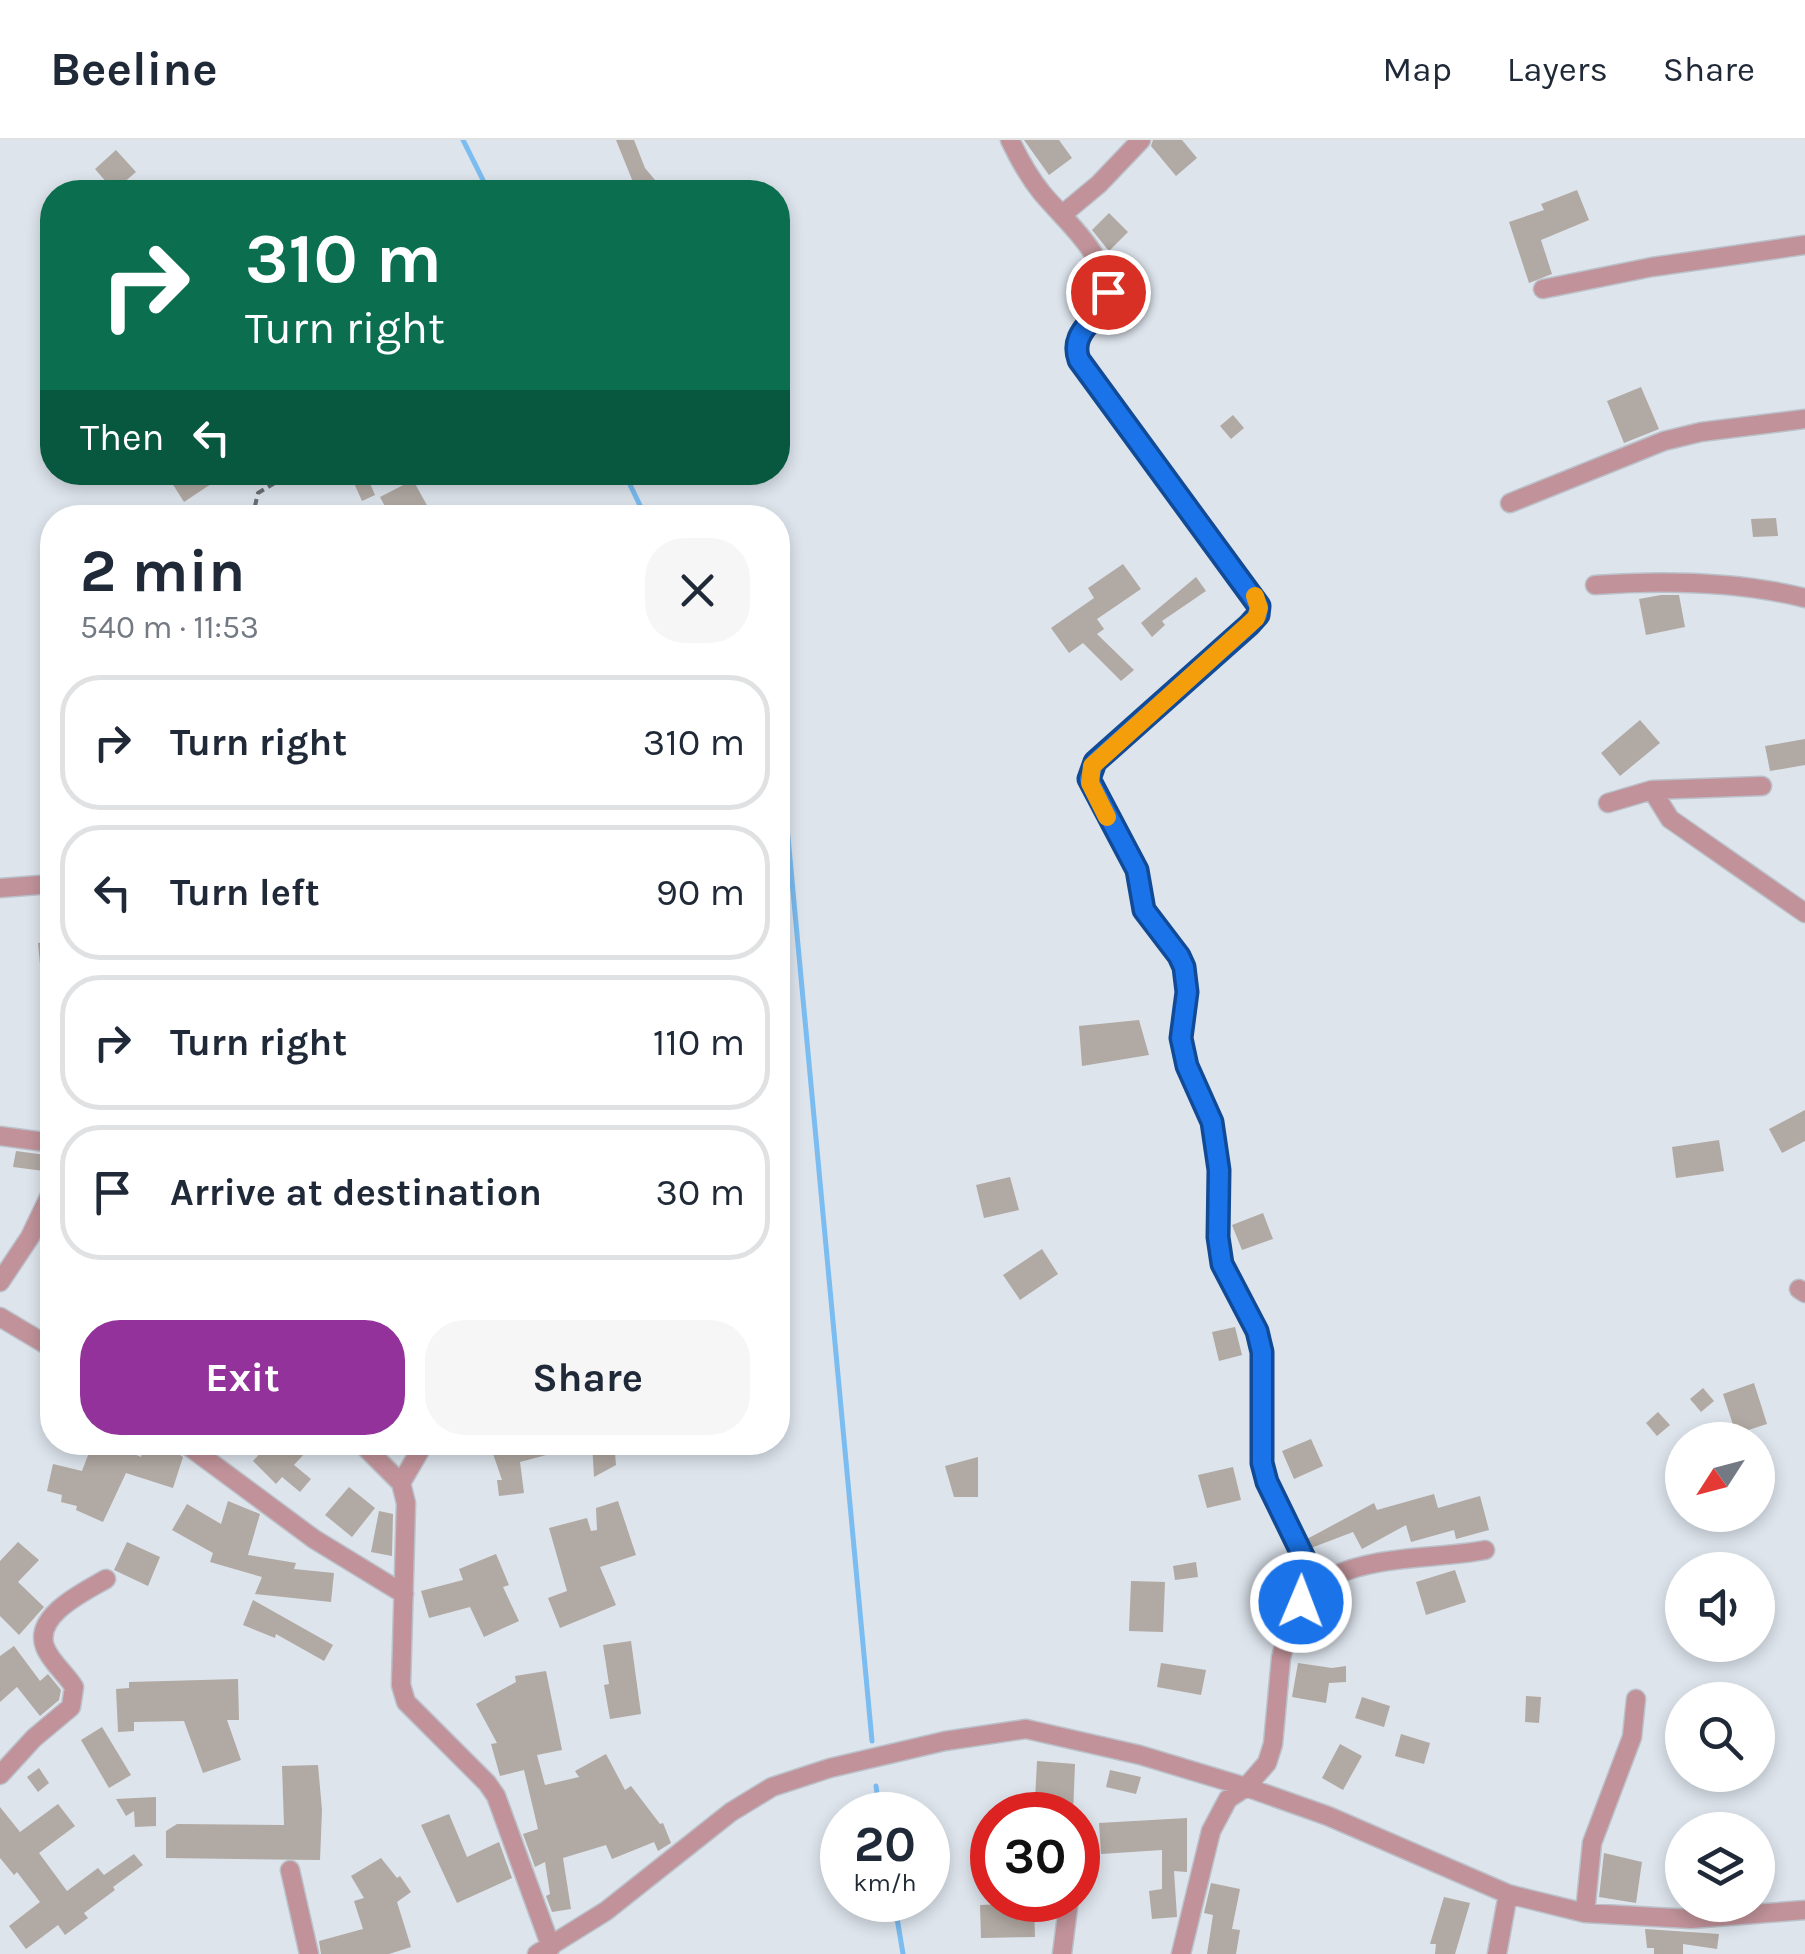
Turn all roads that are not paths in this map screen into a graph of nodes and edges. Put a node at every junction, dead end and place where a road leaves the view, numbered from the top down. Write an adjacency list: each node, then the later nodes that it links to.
1 (1010, 140): 3 (street)
2 (1142, 140): 3 (street)
3 (1063, 214): 29 (street)
4 (1805, 246): 5 (street)
5 (1543, 289)
6 (1805, 419): 7 (street)
7 (1510, 503)
8 (1596, 585): 9 (street)
9 (1805, 598)
10 (1762, 786): 11 (street)
11 (1652, 790): 12 (street); 15 (street)
12 (1608, 803)
13 (40, 885): 14 (street)
14 (0, 888)
15 (1805, 913)
16 (0, 1136): 17 (street)
17 (40, 1141)
18 (40, 1217): 19 (street)
19 (0, 1282)
20 (0, 1317): 21 (street)
21 (40, 1341)
22 (200, 1455): 28 (street)
23 (373, 1455): 25 (street)
24 (416, 1455): 25 (street)
25 (400, 1483): 28 (street)
26 (1484, 1550): 29 (street)
27 (106, 1579): 31 (street)
28 (404, 1594): 38 (street)
29 (1301, 1602): 32 (street)
30 (1636, 1699): 36 (street)
31 (0, 1775)
32 (1246, 1787): 34 (street); 38 (street); 41 (street)
33 (290, 1870): 39 (street)
34 (1508, 1894): 36 (street); 42 (street)
35 (1805, 1910): 36 (street)
36 (1585, 1914)
37 (1067, 1922): 40 (street)
38 (544, 1950)
39 (308, 1954)
40 (1062, 1954)
41 (1181, 1954)
42 (1497, 1954)

